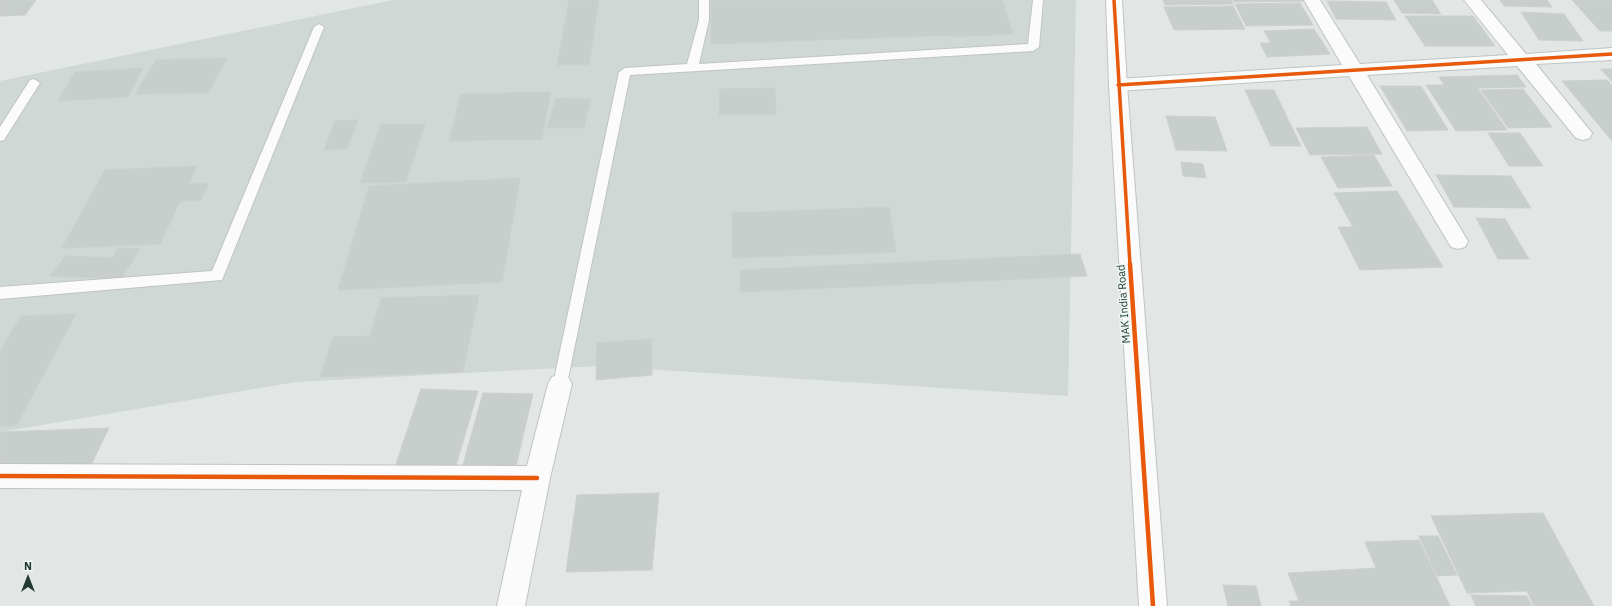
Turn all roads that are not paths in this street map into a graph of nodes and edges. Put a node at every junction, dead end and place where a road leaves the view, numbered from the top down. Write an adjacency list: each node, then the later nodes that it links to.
1 (704, 0): 9 (lane)
2 (1038, 0): 9 (lane)
3 (1114, 0): 12 (street, MAK India Road)
4 (1312, 0): 10 (street)
5 (1472, 0): 8 (street)
6 (318, 28): 16 (lane)
7 (1612, 54): 8 (street)
8 (1521, 60): 10 (street); 13 (street)
9 (692, 68): 17 (lane)
10 (1354, 70): 12 (street); 15 (street)
11 (34, 83): 14 (lane)
12 (1118, 85): 21 (street, MAK India Road)
13 (1583, 134)
14 (0, 137)
15 (1458, 241)
16 (0, 293)
17 (560, 384): 19 (street)
18 (0, 476): 19 (street)
19 (537, 478): 20 (street)
20 (511, 606)
21 (1153, 606)

